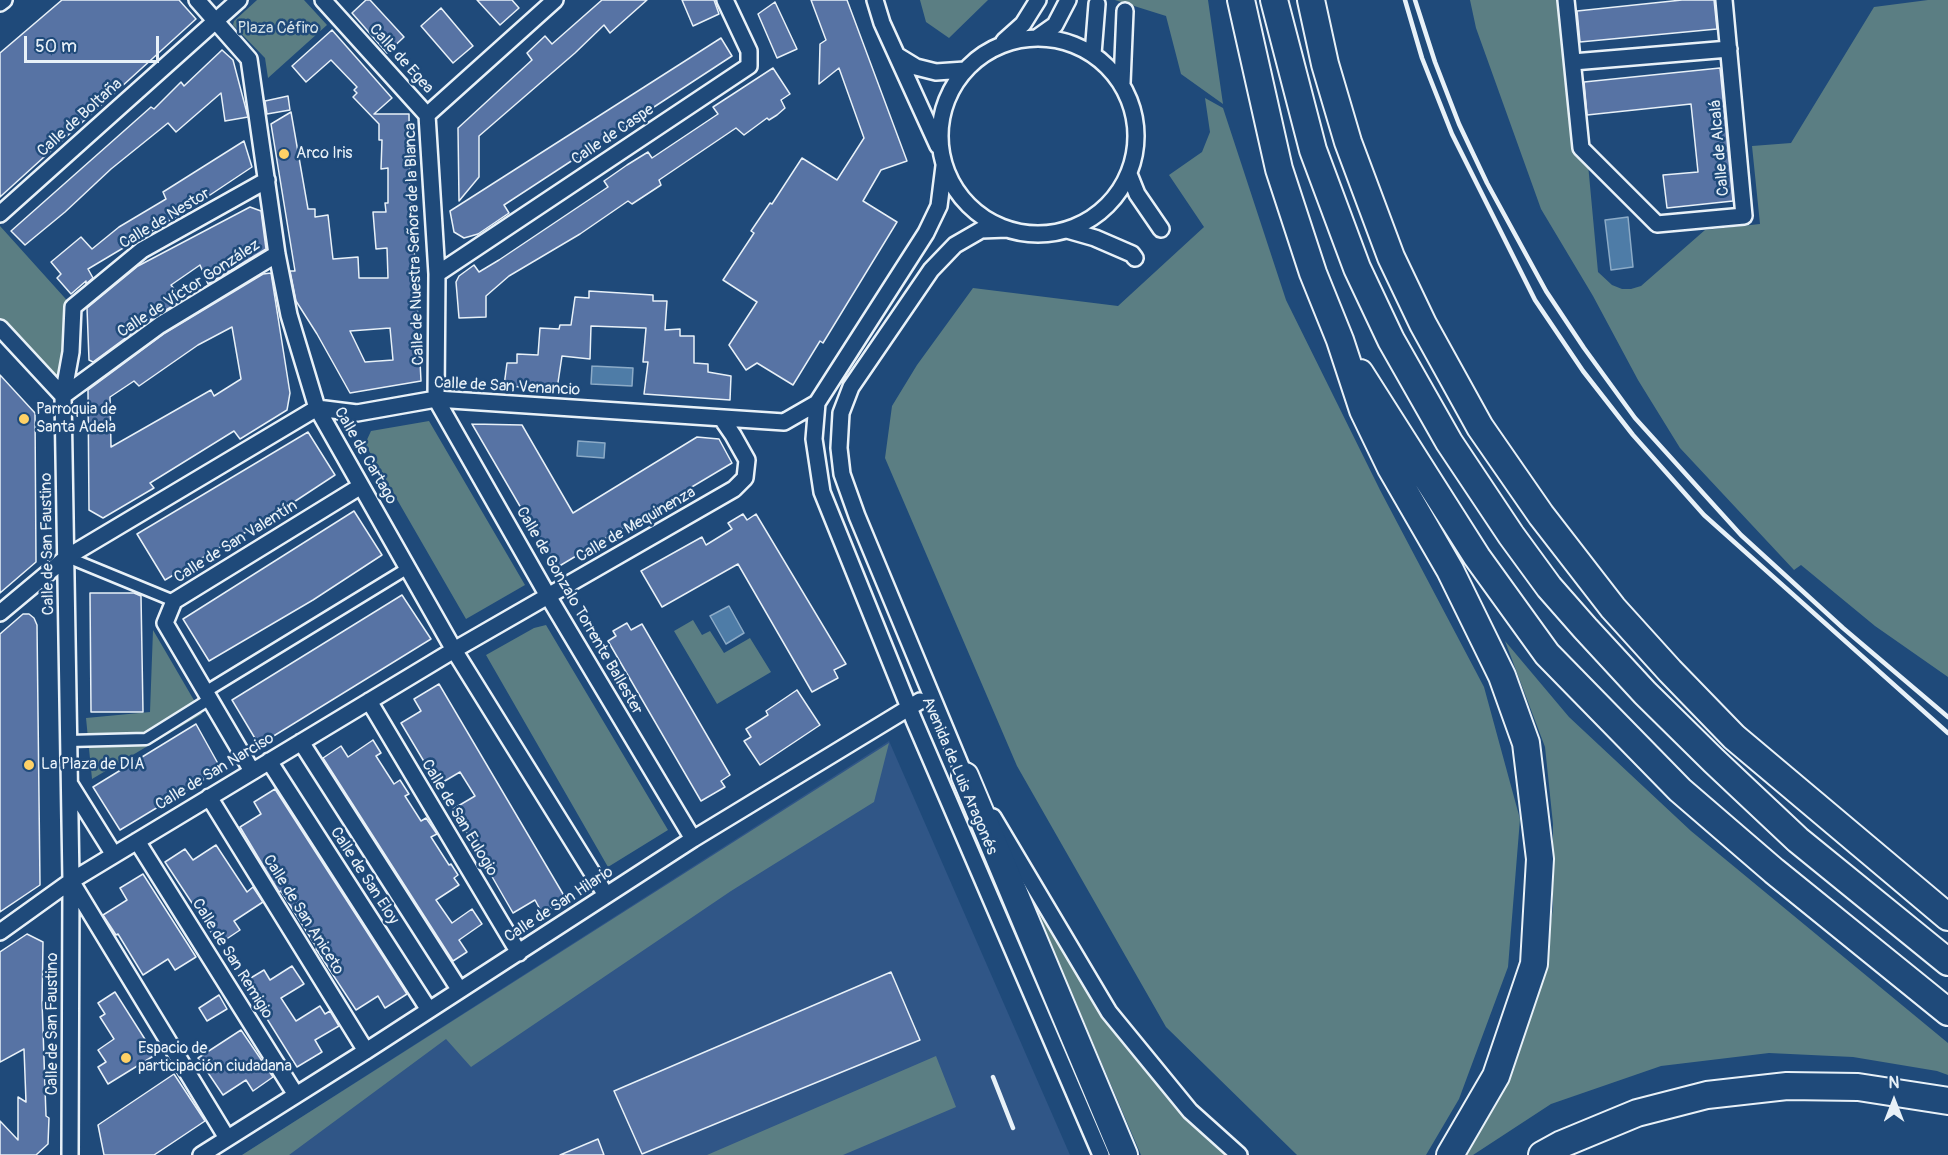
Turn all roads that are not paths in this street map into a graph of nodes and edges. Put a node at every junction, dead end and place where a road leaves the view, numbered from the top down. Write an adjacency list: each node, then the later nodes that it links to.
1 (4, 0): 15 (street)
2 (197, 0): 18 (street, Calle de Cartago)
3 (239, 0): 18 (street, Calle de Boltaña)
4 (555, 0): 27 (street, Calle de Nuestra Señora de la Blanca)
5 (725, 0): 37 (street, Calle de Caspe)
6 (875, 0): 23 (street)
7 (1038, 0): 20 (street)
8 (1068, 0): 19 (street)
9 (1241, 0): 39 (highway)
10 (1274, 0): 72 (highway)
11 (1311, 0): 69 (highway)
12 (1566, 0): 24 (street, Calle de Alcalá)
13 (1724, 0): 21 (street, Calle de Alcalá)
14 (328, 2): 27 (street, Calle de Egea)
15 (0, 3)
16 (1097, 4): 22 (street)
17 (1125, 11): 26 (street)
18 (216, 20): 30 (street, Calle de Cartago); 31 (street, Calle de Boltaña)
19 (1038, 37): 20 (street); 22 (street)
20 (998, 46): 25 (street)
21 (1729, 49): 24 (street); 24 (street, Calle de Alcalá)
22 (1093, 54): 26 (street)
23 (898, 56): 25 (street); 28 (street)
24 (1573, 62)
25 (965, 70): 28 (street)
26 (1122, 83): 29 (street)
27 (427, 115): 37 (street, Calle de Nuestra Señora de la Blanca)
28 (943, 159): 33 (street); 42 (street)
29 (1129, 174): 32 (street); 34 (street)
30 (267, 180): 35 (street, Calle de Cartago); 40 (street, Calle de Nestor)
31 (0, 214)
32 (1161, 228)
33 (1007, 229): 34 (street); 52 (street, Avenida de Luis Aragonés)
34 (1067, 230): 36 (street)
35 (277, 254): 40 (street, Calle de Víctor González); 43 (street, Calle de Cartago)
36 (1135, 258)
37 (436, 274): 41 (street, Calle de Nuestra Señora de la Blanca)
38 (0, 328): 40 (street)
39 (1340, 340): 75 (highway); 85 (highway)
40 (63, 396): 46 (street, Calle de San Faustino)
41 (436, 399): 43 (street, Calle de San Venancio); 44 (street, Calle de San Venancio); 48 (street, Calle de Gonzalo Torrente Ballester)
42 (818, 403): 44 (street, Calle de San Venancio); 55 (street, Avenida de Luis Aragonés)
43 (317, 408): 45 (street, Calle de Cartago); 46 (street)
44 (722, 419): 48 (street, Calle de Mequinenza)
45 (361, 486): 47 (street, Calle de Cartago); 49 (street, Calle de San Valentín)
46 (67, 557): 49 (street); 50 (street); 57 (street, Calle de San Faustino)
47 (408, 568): 51 (street, Calle de Cartago); 53 (street)
48 (548, 596): 51 (street, Calle de Mequinenza); 64 (street, Calle de Gonzalo Torrente Ballester)
49 (174, 601): 53 (street, Calle de San Valentín)
50 (0, 614)
51 (454, 650): 54 (street, Calle de San Narciso); 68 (street, Calle de Cartago)
52 (926, 680): 55 (street); 56 (street, Avenida de Luis Aragonés)
53 (208, 695): 57 (street); 60 (street, Calle de San Valentín)
54 (369, 701): 58 (street, Calle de San Narciso); 71 (street, Calle de San Eulogio)
55 (915, 704): 56 (street); 64 (street, Calle de San Hilario); 82 (street, Avenida de Luis Aragonés)
56 (939, 712): 61 (street, Avenida de Luis Aragonés)
57 (69, 741): 62 (street, Calle de San Faustino)
58 (301, 742): 59 (street, Calle de San Narciso); 73 (street, Calle de San Eloy)
59 (269, 761): 60 (street, Calle de San Narciso); 74 (street, Calle de San Eloy)
60 (252, 771): 63 (street, Calle de San Narciso)
61 (965, 776): 83 (highway); 84 (street, Avenida de Luis Aragonés)
62 (70, 784): 66 (street); 67 (street, Calle de San Faustino)
63 (209, 798): 65 (street, Calle de San Narciso); 76 (street, Calle de San Aniceto)
64 (693, 839): 68 (street, Calle de San Hilario)
65 (137, 841): 66 (street, Calle de San Narciso); 77 (street, Calle de San Remigio)
66 (114, 855): 67 (street, Calle de San Narciso)
67 (71, 881): 70 (street, Calle de San Narciso); 79 (street); 80 (street, Calle de San Faustino)
68 (606, 895): 71 (street, Calle de San Hilario)
69 (1948, 917)
70 (0, 932)
71 (519, 953): 73 (street, Calle de San Hilario)
72 (1948, 962)
73 (459, 989): 74 (street, Calle de San Hilario)
74 (429, 1010): 76 (street, Calle de San Hilario)
75 (1948, 1012)
76 (366, 1051): 77 (street, Calle de San Hilario)
77 (296, 1095): 79 (street, Calle de San Hilario)
78 (1948, 1101): 86 (highway)
79 (227, 1138): 81 (street, Calle de San Hilario)
80 (68, 1152)
81 (201, 1155)
82 (1101, 1155)
83 (1124, 1155)
84 (1239, 1155)
85 (1450, 1155)
86 (1542, 1155)

